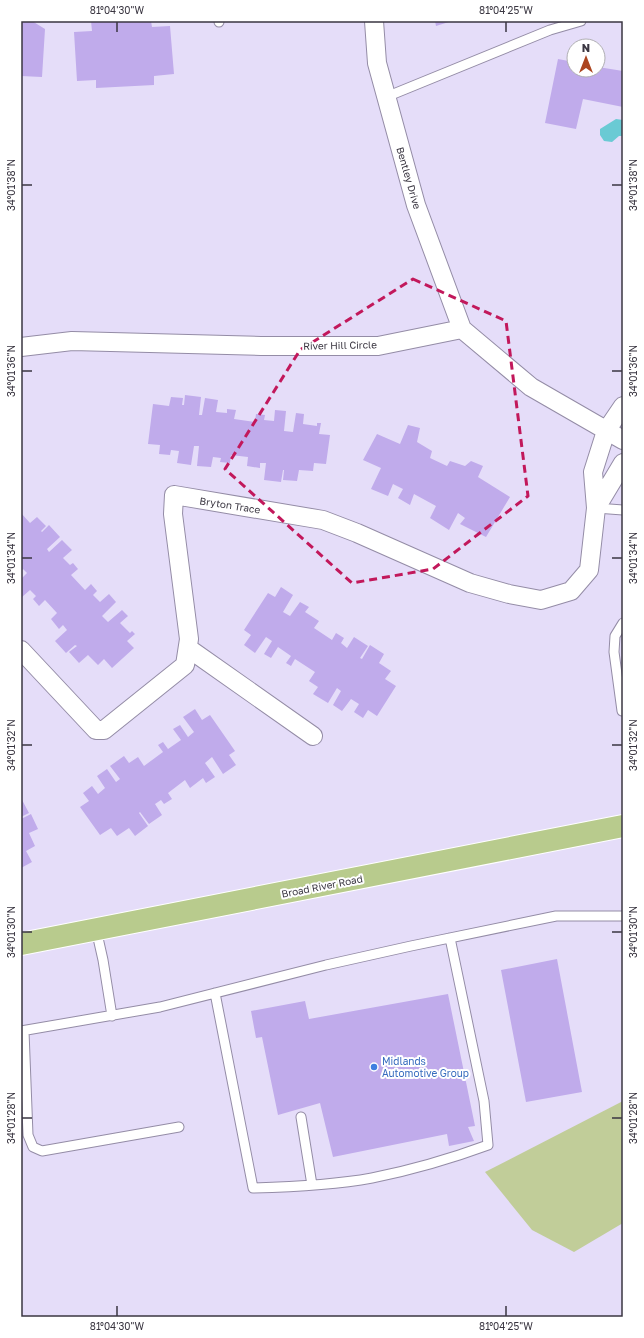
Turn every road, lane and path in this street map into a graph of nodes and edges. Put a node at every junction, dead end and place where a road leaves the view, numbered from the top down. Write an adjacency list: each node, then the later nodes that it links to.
1 (374, 21): 3 (street, Bentley Drive)
2 (577, 22): 3 (lane)
3 (386, 97): 4 (street, Bentley Drive)
4 (462, 329): 5 (street, River Hill Circle); 7 (street)
5 (21, 347)
6 (623, 406): 7 (street, Bryton Trace)
7 (606, 430): 8 (street); 10 (street, Bryton Trace)
8 (623, 440)
9 (623, 463): 10 (street, Bryton Trace)
10 (596, 508): 11 (lane); 13 (street, Bryton Trace)
11 (623, 510)
12 (623, 623): 15 (lane)
13 (188, 648): 14 (street, Bryton Trace); 16 (street)
14 (21, 650)
15 (622, 711)
16 (313, 736)
17 (623, 826): 19 (main road, Broad River Road)
18 (623, 916): 20 (lane)
19 (96, 929): 21 (main road, Broad River Road); 23 (lane)
20 (450, 938): 22 (lane); 27 (lane)
21 (21, 944)
22 (214, 993): 23 (lane); 27 (lane)
23 (112, 1016): 24 (lane)
24 (23, 1031): 26 (lane)
25 (301, 1117): 27 (lane)
26 (179, 1127)
27 (312, 1185)

